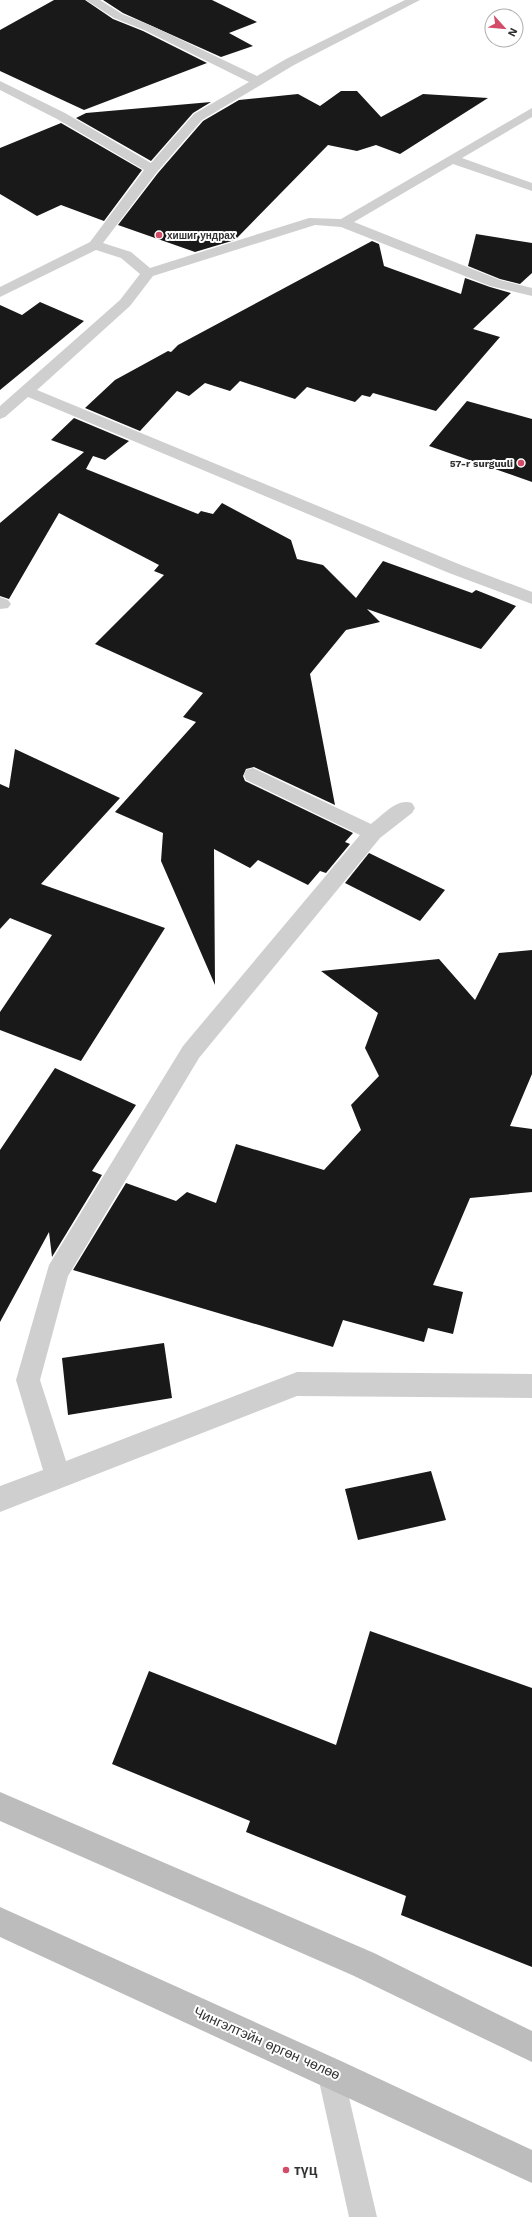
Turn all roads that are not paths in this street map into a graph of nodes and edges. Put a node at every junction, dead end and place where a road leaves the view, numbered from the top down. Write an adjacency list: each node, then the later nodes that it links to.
1 (92, 0): 3 (street)
2 (414, 0): 3 (street)
3 (257, 82): 7 (street)
4 (0, 85): 7 (street)
5 (532, 112): 6 (street)
6 (452, 159): 8 (street); 9 (street)
7 (152, 169): 10 (street)
8 (532, 187)
9 (343, 223): 11 (street); 12 (street)
10 (95, 244): 11 (street); 13 (street)
11 (148, 273): 14 (street)
12 (532, 292)
13 (0, 293)
14 (27, 391): 15 (street); 16 (street)
15 (0, 414)
16 (532, 598)
17 (253, 775): 19 (street)
18 (405, 808): 19 (street)
19 (373, 833): 21 (street)
20 (532, 1386): 21 (street)
21 (58, 1477): 22 (street)
22 (0, 1499)
23 (0, 1806): 25 (main road)
24 (0, 1922): 26 (main road, Чингэлтэйн өргөн чөлөө)
25 (532, 2047)
26 (330, 2072): 27 (main road, Чингэлтэйн өргөн чөлөө); 28 (lane)
27 (532, 2167)
28 (363, 2217)

